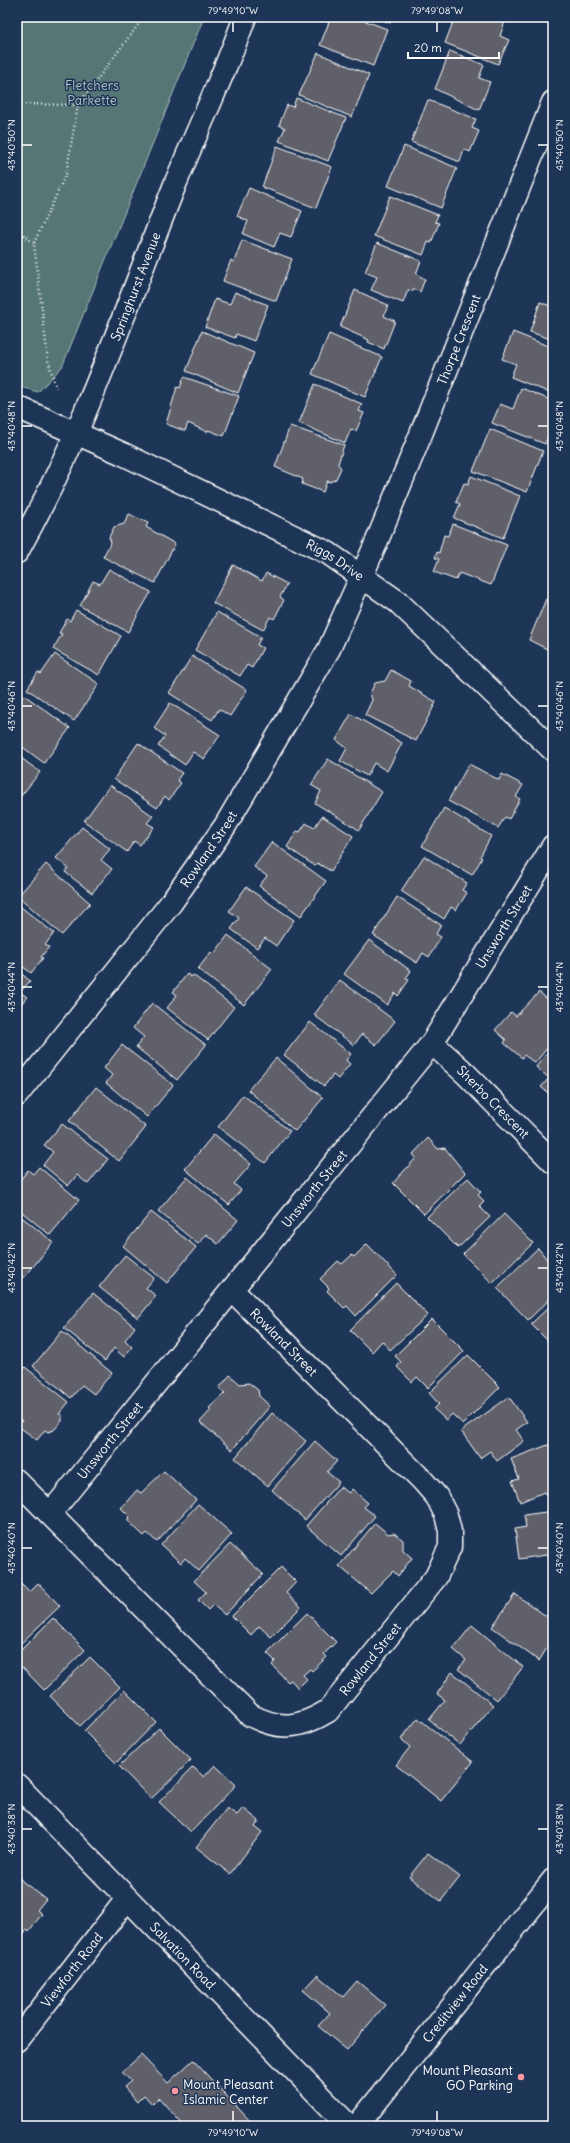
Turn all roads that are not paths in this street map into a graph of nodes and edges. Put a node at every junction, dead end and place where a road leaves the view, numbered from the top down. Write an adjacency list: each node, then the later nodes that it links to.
1 (245, 17): 4 (street, Springhurst Avenue)
2 (553, 102): 6 (street, Thorpe Crescent)
3 (17, 407): 4 (street, Riggs Drive)
4 (75, 432): 5 (street, Springhurst Avenue); 6 (street, Riggs Drive)
5 (17, 552)
6 (362, 576): 7 (street, Riggs Drive); 10 (street, Rowland Street)
7 (553, 750)
8 (553, 846): 9 (street, Unsworth Street)
9 (432, 1043): 11 (street, Sherbo Crescent); 12 (street, Unsworth Street)
10 (17, 1095)
11 (553, 1162)
12 (232, 1290): 14 (street, Unsworth Street); 14 (street, Rowland Street)
13 (17, 1481): 14 (street, Rowland Street)
14 (50, 1514)
15 (17, 1785): 17 (street, Salvation Road)
16 (553, 1880): 20 (street, Creditview Road)
17 (127, 1899): 18 (street, Viewforth Road); 19 (street, Salvation Road)
18 (17, 2040)
19 (349, 2126)
20 (357, 2126)

